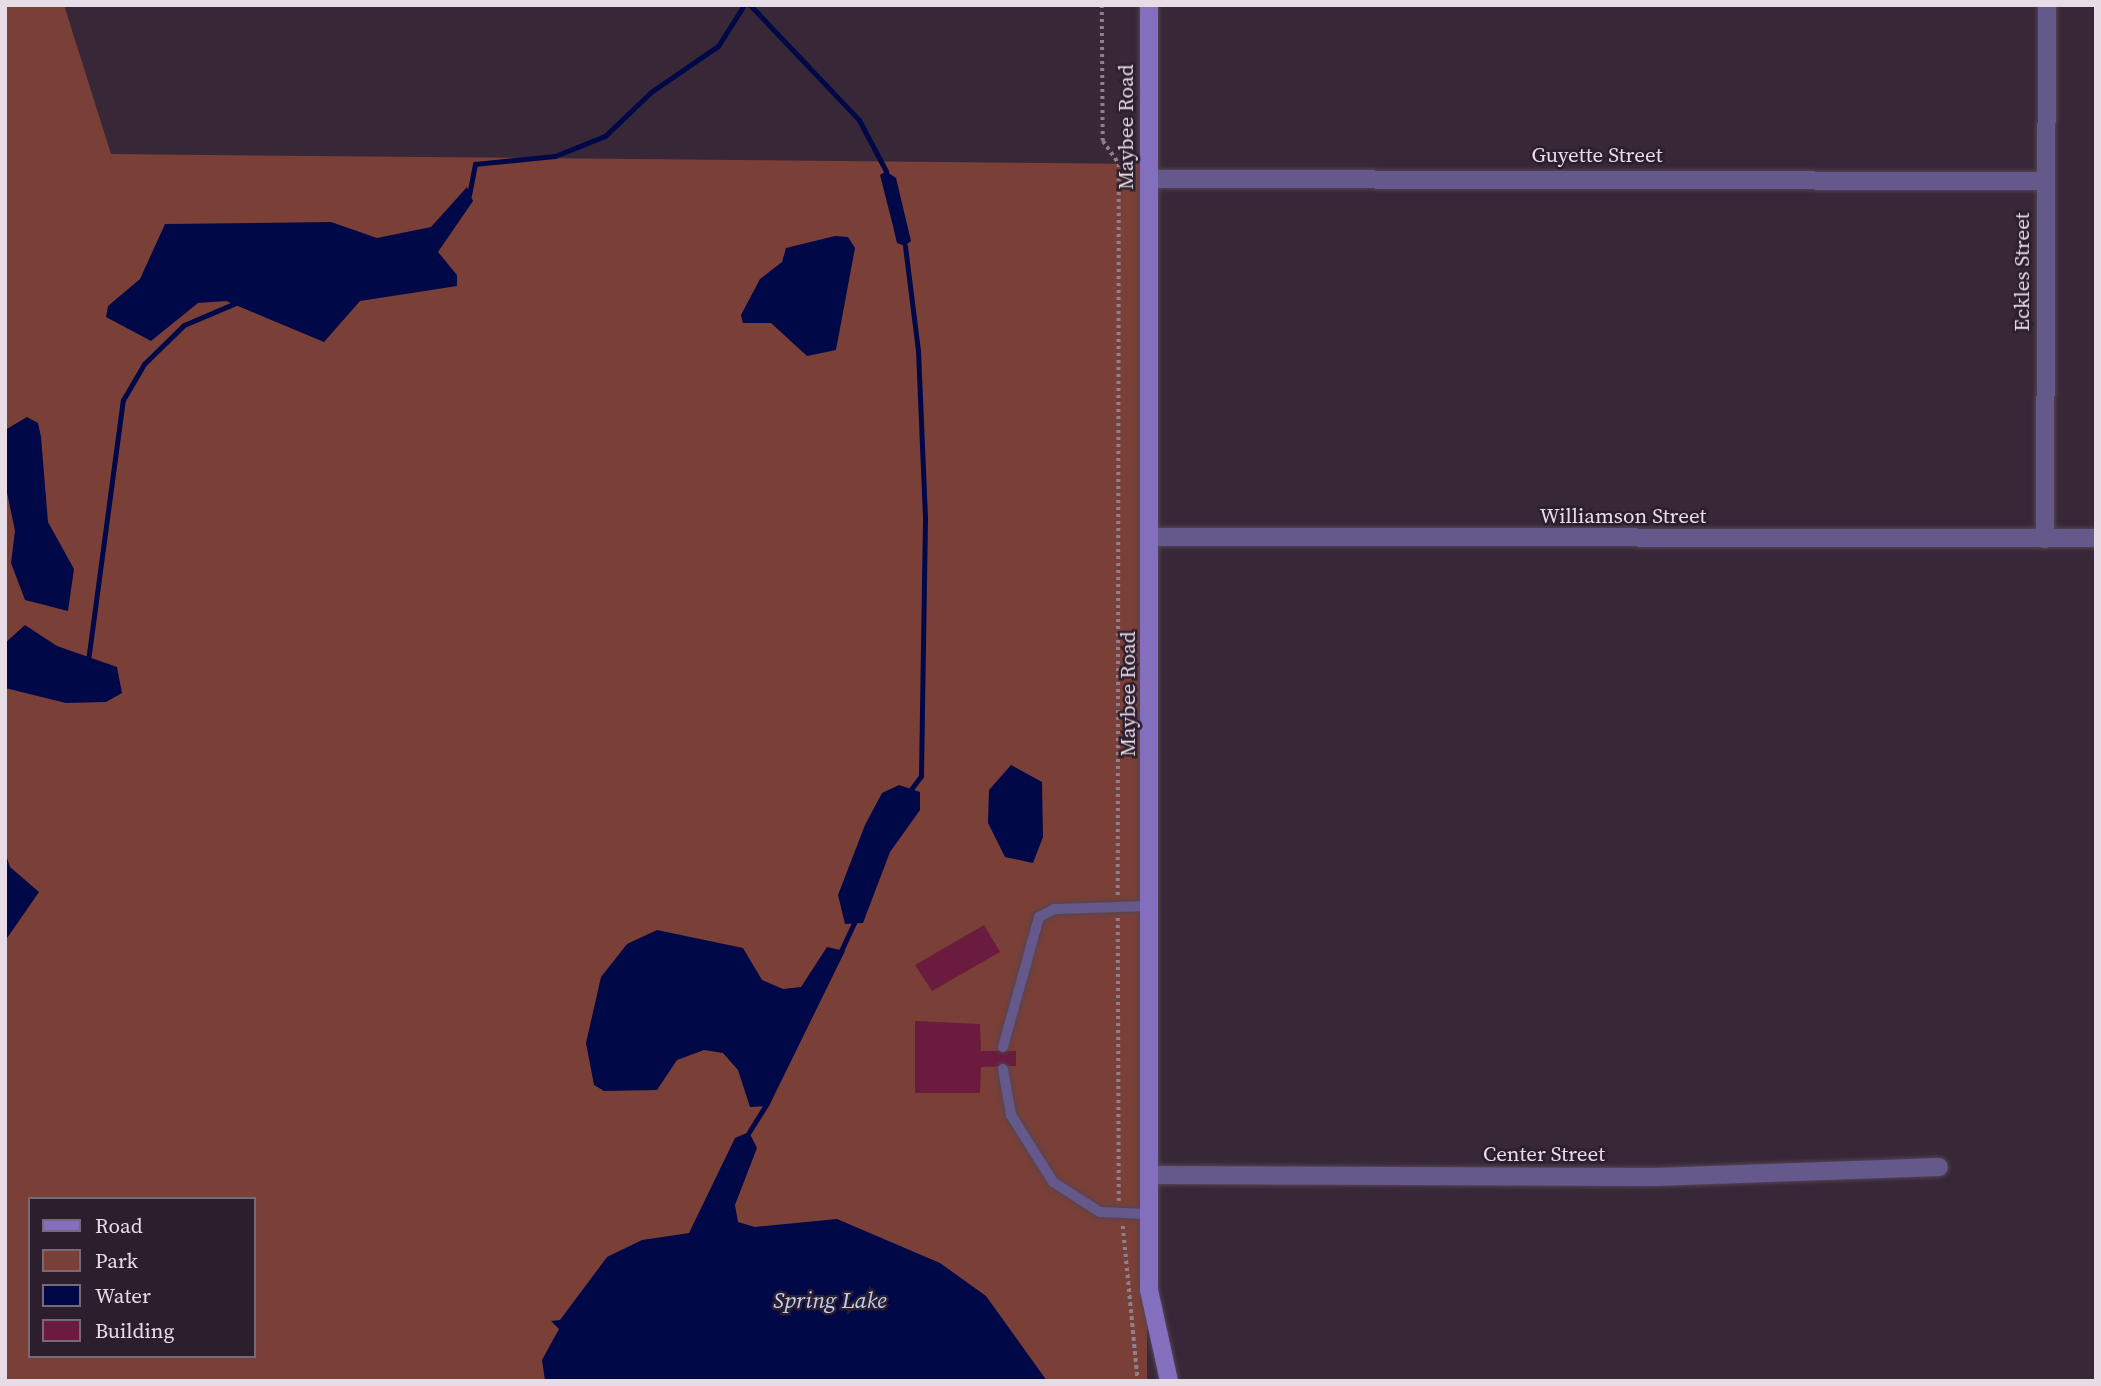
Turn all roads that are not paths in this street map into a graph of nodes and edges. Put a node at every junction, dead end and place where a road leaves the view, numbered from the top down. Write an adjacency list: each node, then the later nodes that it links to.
1 (1149, 5): 3 (main road, Maybee Road)
2 (2047, 5): 4 (street, Eckles Street)
3 (1149, 179): 4 (street, Guyette Street); 5 (main road, Maybee Road)
4 (2045, 181): 7 (street, Eckles Street)
5 (1151, 537): 7 (street, Williamson Street); 8 (main road, Maybee Road)
6 (2096, 538): 7 (street, Williamson Street)
7 (2045, 539)
8 (1151, 906): 9 (lane); 12 (main road, Maybee Road)
9 (1003, 1047)
10 (1003, 1069): 13 (lane)
11 (1940, 1167): 12 (street, Center Street)
12 (1149, 1175): 13 (main road, Maybee Road)
13 (1148, 1213): 14 (main road, Maybee Road)
14 (1169, 1381)

